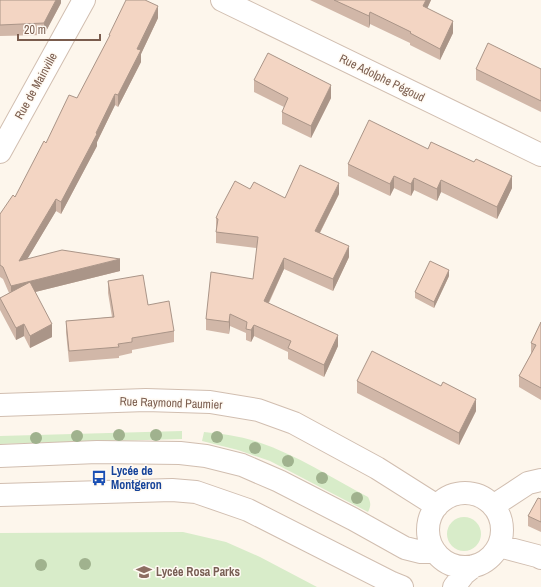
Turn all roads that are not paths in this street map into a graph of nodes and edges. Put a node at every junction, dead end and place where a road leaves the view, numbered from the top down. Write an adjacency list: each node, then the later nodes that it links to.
1 (84, 0): 3 (street, Rue de Mainville)
2 (222, 0): 4 (street, Rue Adolphe Pégoud)
3 (0, 152)
4 (541, 155)
5 (0, 405): 9 (street, Rue Raymond Paumier)
6 (0, 456): 12 (street)
7 (541, 480): 10 (street)
8 (0, 495): 15 (street)
9 (437, 506): 10 (street); 12 (street)
10 (493, 506): 11 (street)
11 (499, 546): 13 (street); 14 (street)
12 (434, 552): 14 (street)
13 (541, 558)
14 (474, 566): 16 (street)
15 (402, 587)
16 (454, 587)

